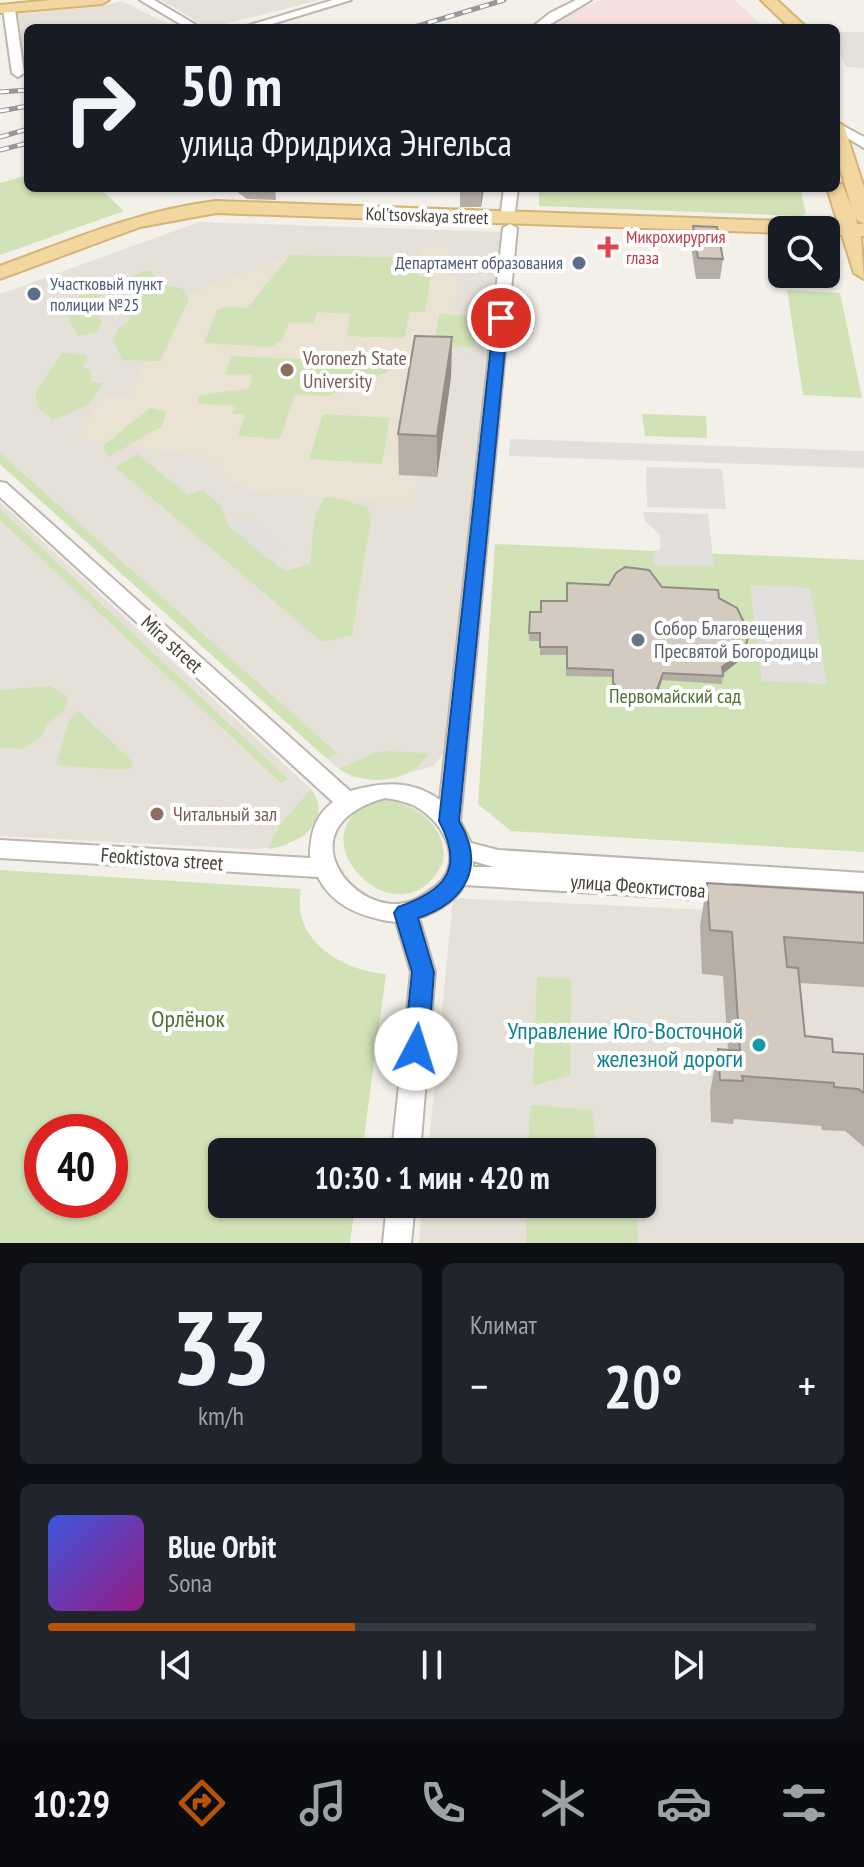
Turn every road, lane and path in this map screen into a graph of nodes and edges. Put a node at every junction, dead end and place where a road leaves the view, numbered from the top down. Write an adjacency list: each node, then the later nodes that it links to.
1 (102, 0): 7 (main road)
2 (146, 0): 8 (street)
3 (345, 0): 9 (street)
4 (585, 0): 10 (street)
5 (752, 0): 11 (main road)
6 (768, 0): 12 (main road)
7 (4, 9): 13 (street)
8 (188, 24)
9 (260, 24)
10 (542, 24)
11 (776, 24)
12 (795, 24)
13 (23, 72): 14 (street)
14 (0, 74)
15 (840, 128): 17 (street)
16 (840, 144): 21 (main road)
17 (864, 144)
18 (511, 192): 20 (street)
19 (838, 192): 21 (main road)
20 (509, 223): 21 (main road, Kol'tsovskaya street); 22 (main road, Kol'tsovskaya street); 23 (main road, Kol'tsovskaya street); 25 (main road, Kol'tsovskaya street); 28 (street)
21 (859, 231): 24 (main road)
22 (768, 235)
23 (0, 273)
24 (864, 273)
25 (0, 283)
26 (0, 487): 27 (street, Mira street)
27 (345, 800): 28 (street); 31 (street)
28 (449, 821): 30 (street)
29 (0, 849): 31 (street, Feoktistova street)
30 (462, 849): 32 (street); 33 (street, улица Феоктистова)
31 (323, 868): 35 (street)
32 (459, 876): 34 (street, улица Феоктистова); 35 (street)
33 (864, 882)
34 (864, 903)
35 (405, 913): 36 (street)
36 (407, 1138)
37 (400, 1218): 38 (street)
38 (397, 1243)

